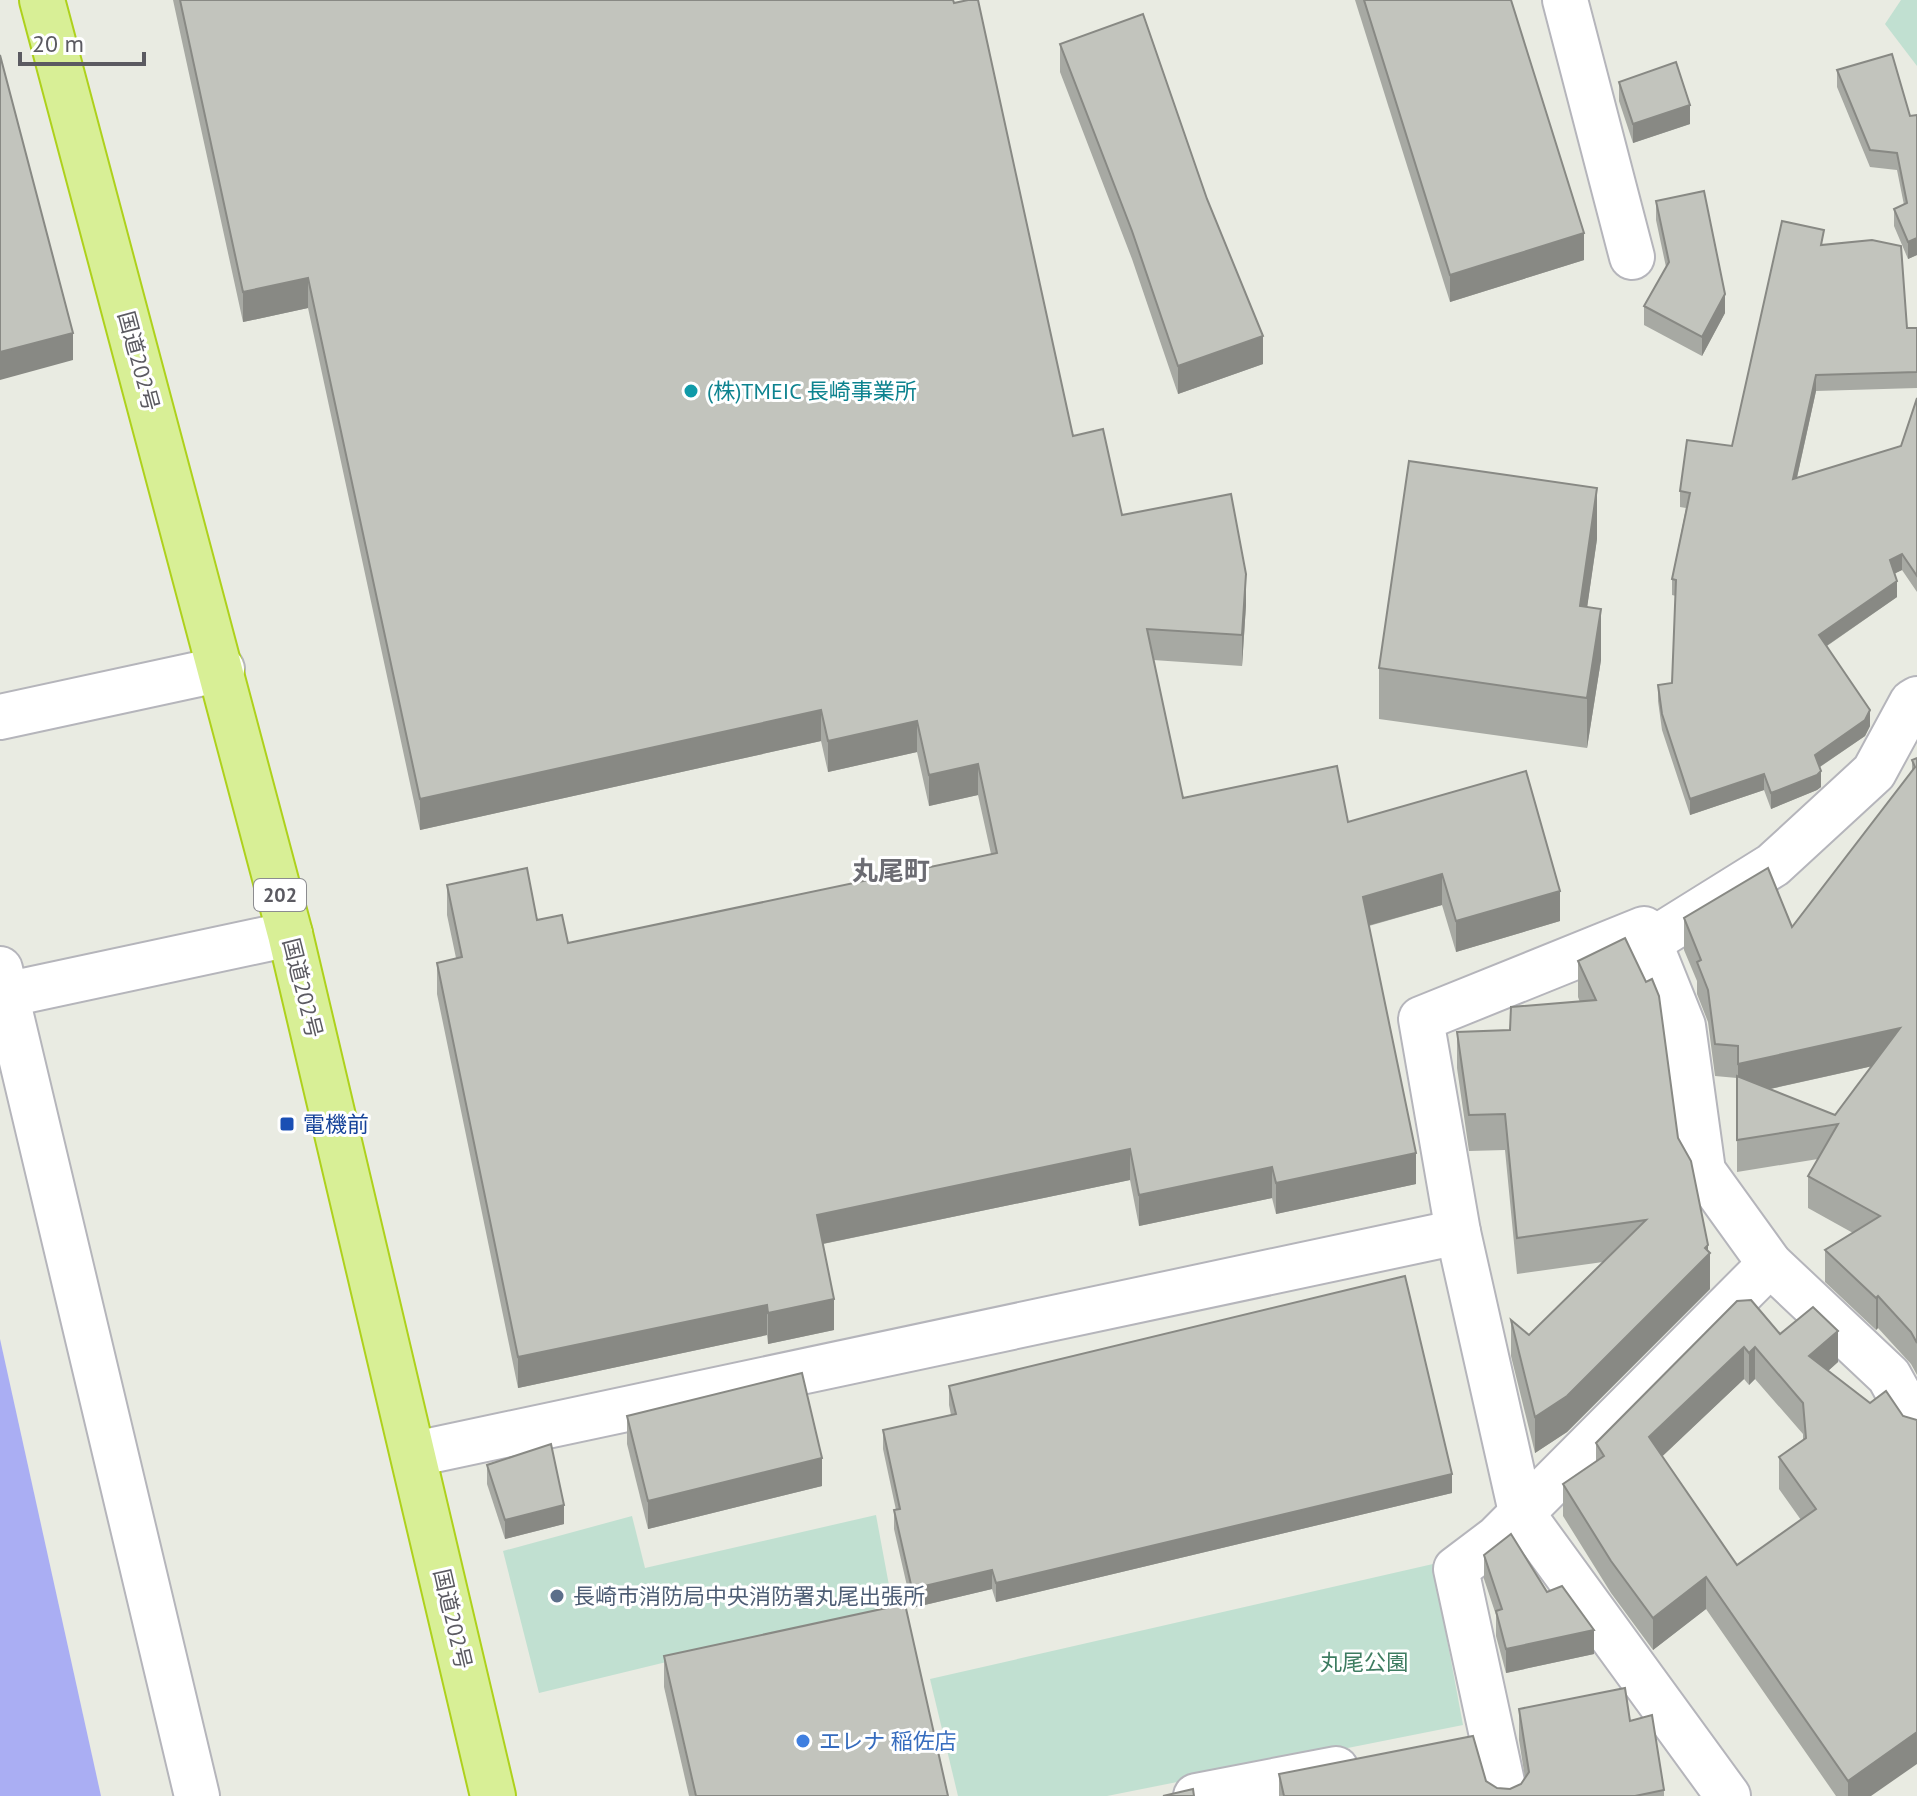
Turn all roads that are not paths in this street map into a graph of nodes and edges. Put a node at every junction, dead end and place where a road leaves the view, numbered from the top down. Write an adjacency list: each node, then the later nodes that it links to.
1 (42, 0): 4 (highway, 国道202号 / 202)
2 (1565, 0): 3 (street)
3 (1632, 257)
4 (222, 669): 6 (street); 7 (highway, 国道202号 / 202)
5 (1917, 699): 8 (street)
6 (0, 717)
7 (290, 934): 9 (street); 13 (highway, 国道202号 / 202)
8 (1651, 941): 10 (street); 11 (street)
9 (2, 982): 16 (street)
10 (1458, 1232): 13 (street); 14 (street)
11 (1770, 1264): 12 (street); 14 (street)
12 (1917, 1427)
13 (415, 1454): 17 (highway, 国道202号 / 202)
14 (1521, 1512): 19 (street); 20 (street)
15 (1383, 1760): 18 (street)
16 (197, 1796)
17 (493, 1796)
18 (1196, 1796)
19 (1505, 1796)
20 (1728, 1796)

